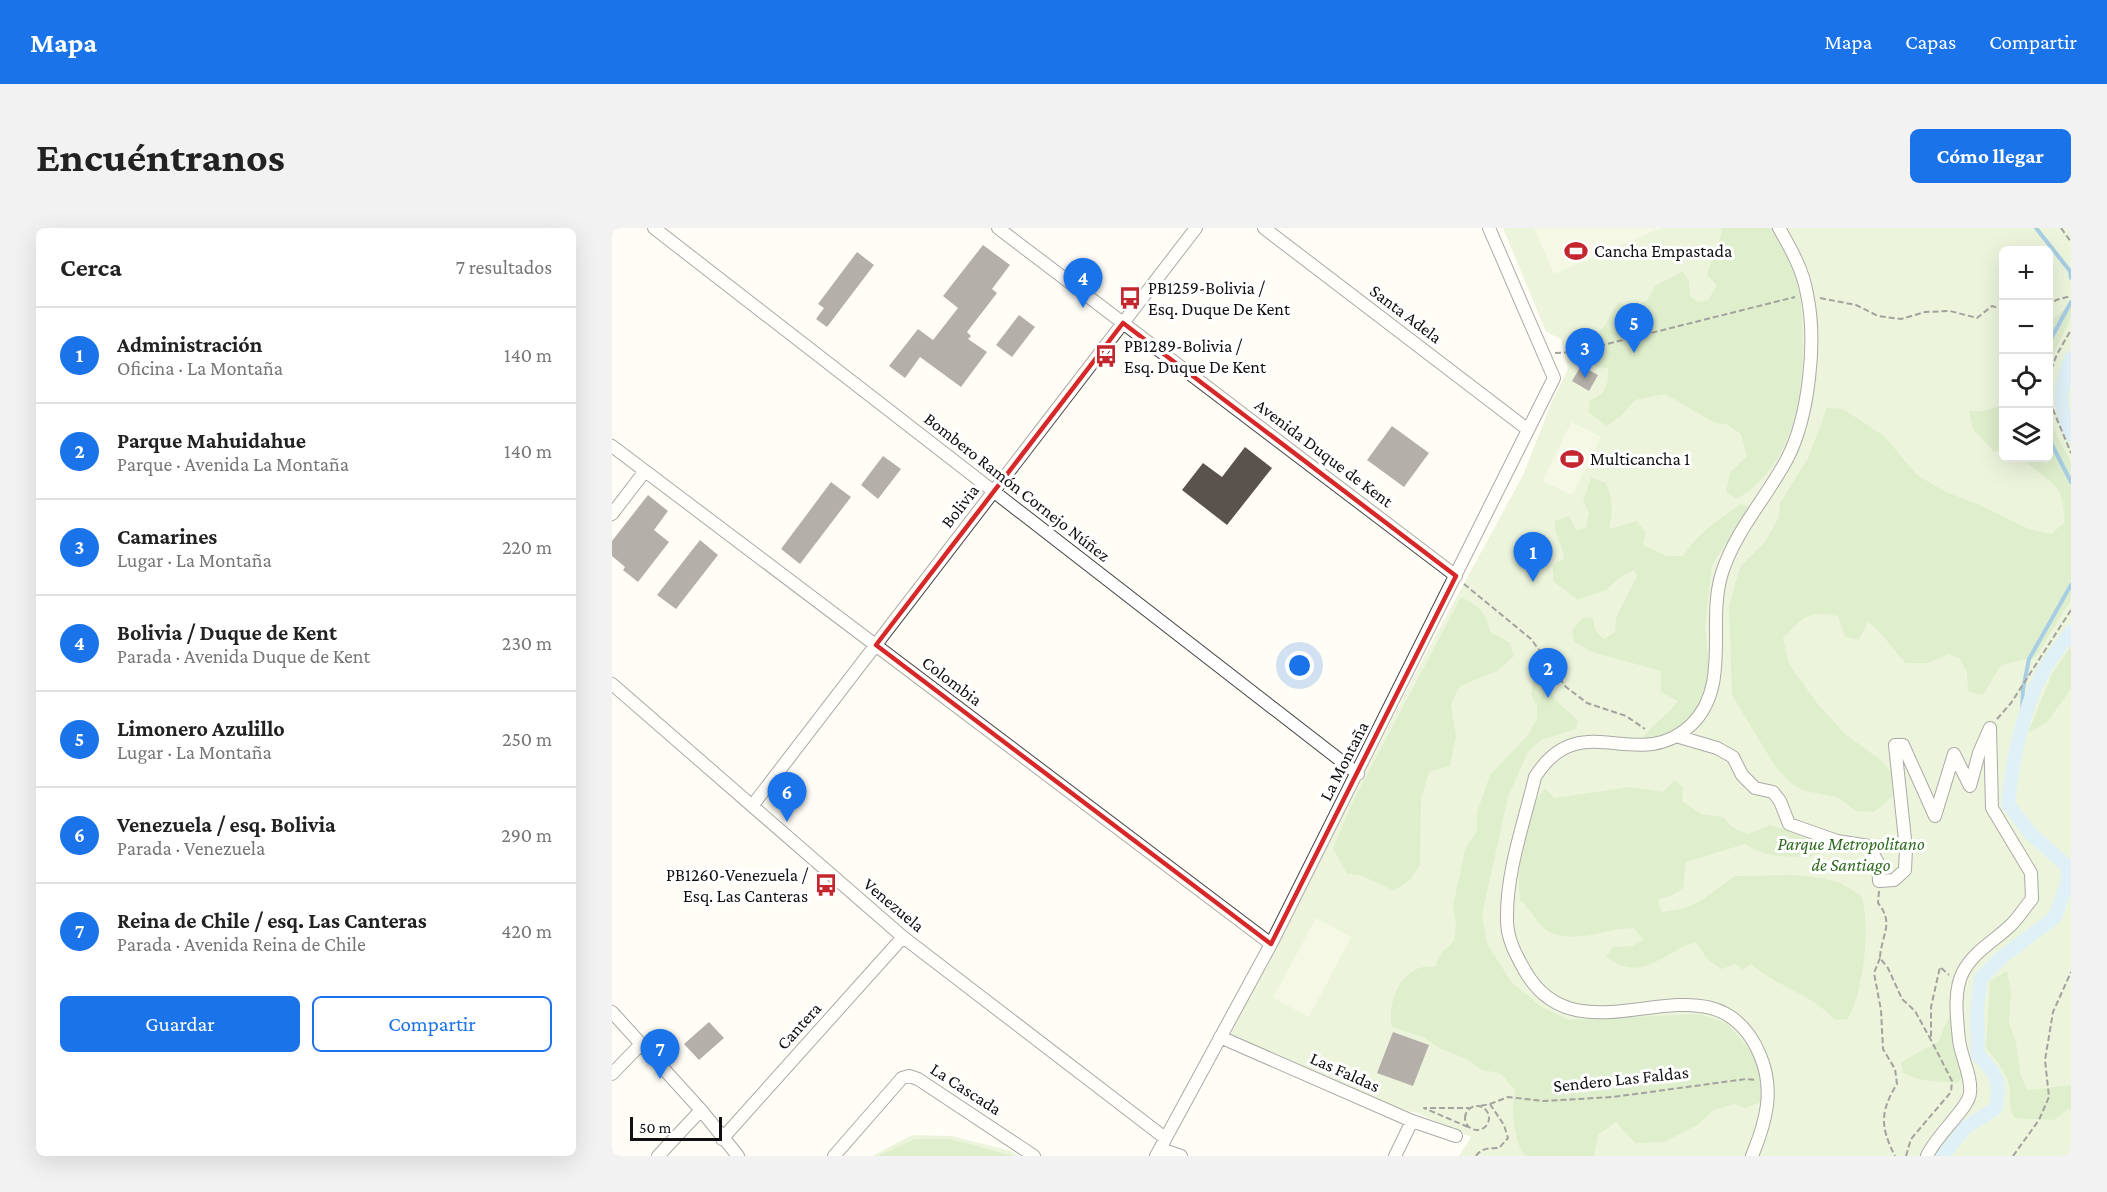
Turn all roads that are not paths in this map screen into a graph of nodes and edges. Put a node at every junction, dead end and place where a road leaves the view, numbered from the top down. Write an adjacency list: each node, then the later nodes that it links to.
1 (654, 228): 11 (street, Bombero Ramón Cornejo Núñez)
2 (998, 228): 7 (street, Avenida Duque de Kent)
3 (1196, 228): 7 (street, Bolivia)
4 (1263, 228): 8 (street, Santa Adela)
5 (1489, 228): 8 (street, La Montaña)
6 (1779, 228): 16 (street)
7 (1123, 323): 11 (street, Bolivia); 13 (street, Avenida Duque de Kent)
8 (1527, 429): 13 (street, La Montaña)
9 (612, 446): 10 (street, Colombia)
10 (645, 471): 12 (street); 14 (street, Colombia)
11 (994, 491): 14 (street, Bolivia); 17 (street, Bombero Ramón Cornejo Núñez)
12 (612, 514)
13 (1456, 576): 17 (street, La Montaña)
14 (876, 645): 18 (street, Bolivia); 20 (street, Colombia)
15 (612, 684): 18 (street, Venezuela)
16 (1676, 736): 36 (street); 37 (street)
17 (1358, 774): 20 (street, La Montaña)
18 (752, 807): 19 (street, Venezuela)
19 (903, 936): 28 (street, Cantera); 29 (street, Venezuela)
20 (1271, 944): 22 (street, La Montaña)
21 (612, 1012): 23 (street)
22 (1220, 1037): 26 (street, Las Faldas); 29 (street, La Montaña)
23 (641, 1044): 24 (street); 25 (street)
24 (612, 1074)
25 (701, 1110): 28 (street); 30 (street)
26 (1412, 1121): 27 (street, Las Faldas); 35 (street)
27 (1456, 1136)
28 (722, 1139): 31 (street)
29 (1160, 1148): 34 (street, Venezuela)
30 (658, 1156)
31 (738, 1156)
32 (834, 1156): 33 (street, La Cascada)
33 (1034, 1156)
34 (1181, 1156)
35 (1395, 1156)
36 (1752, 1156)
37 (1927, 1156)

